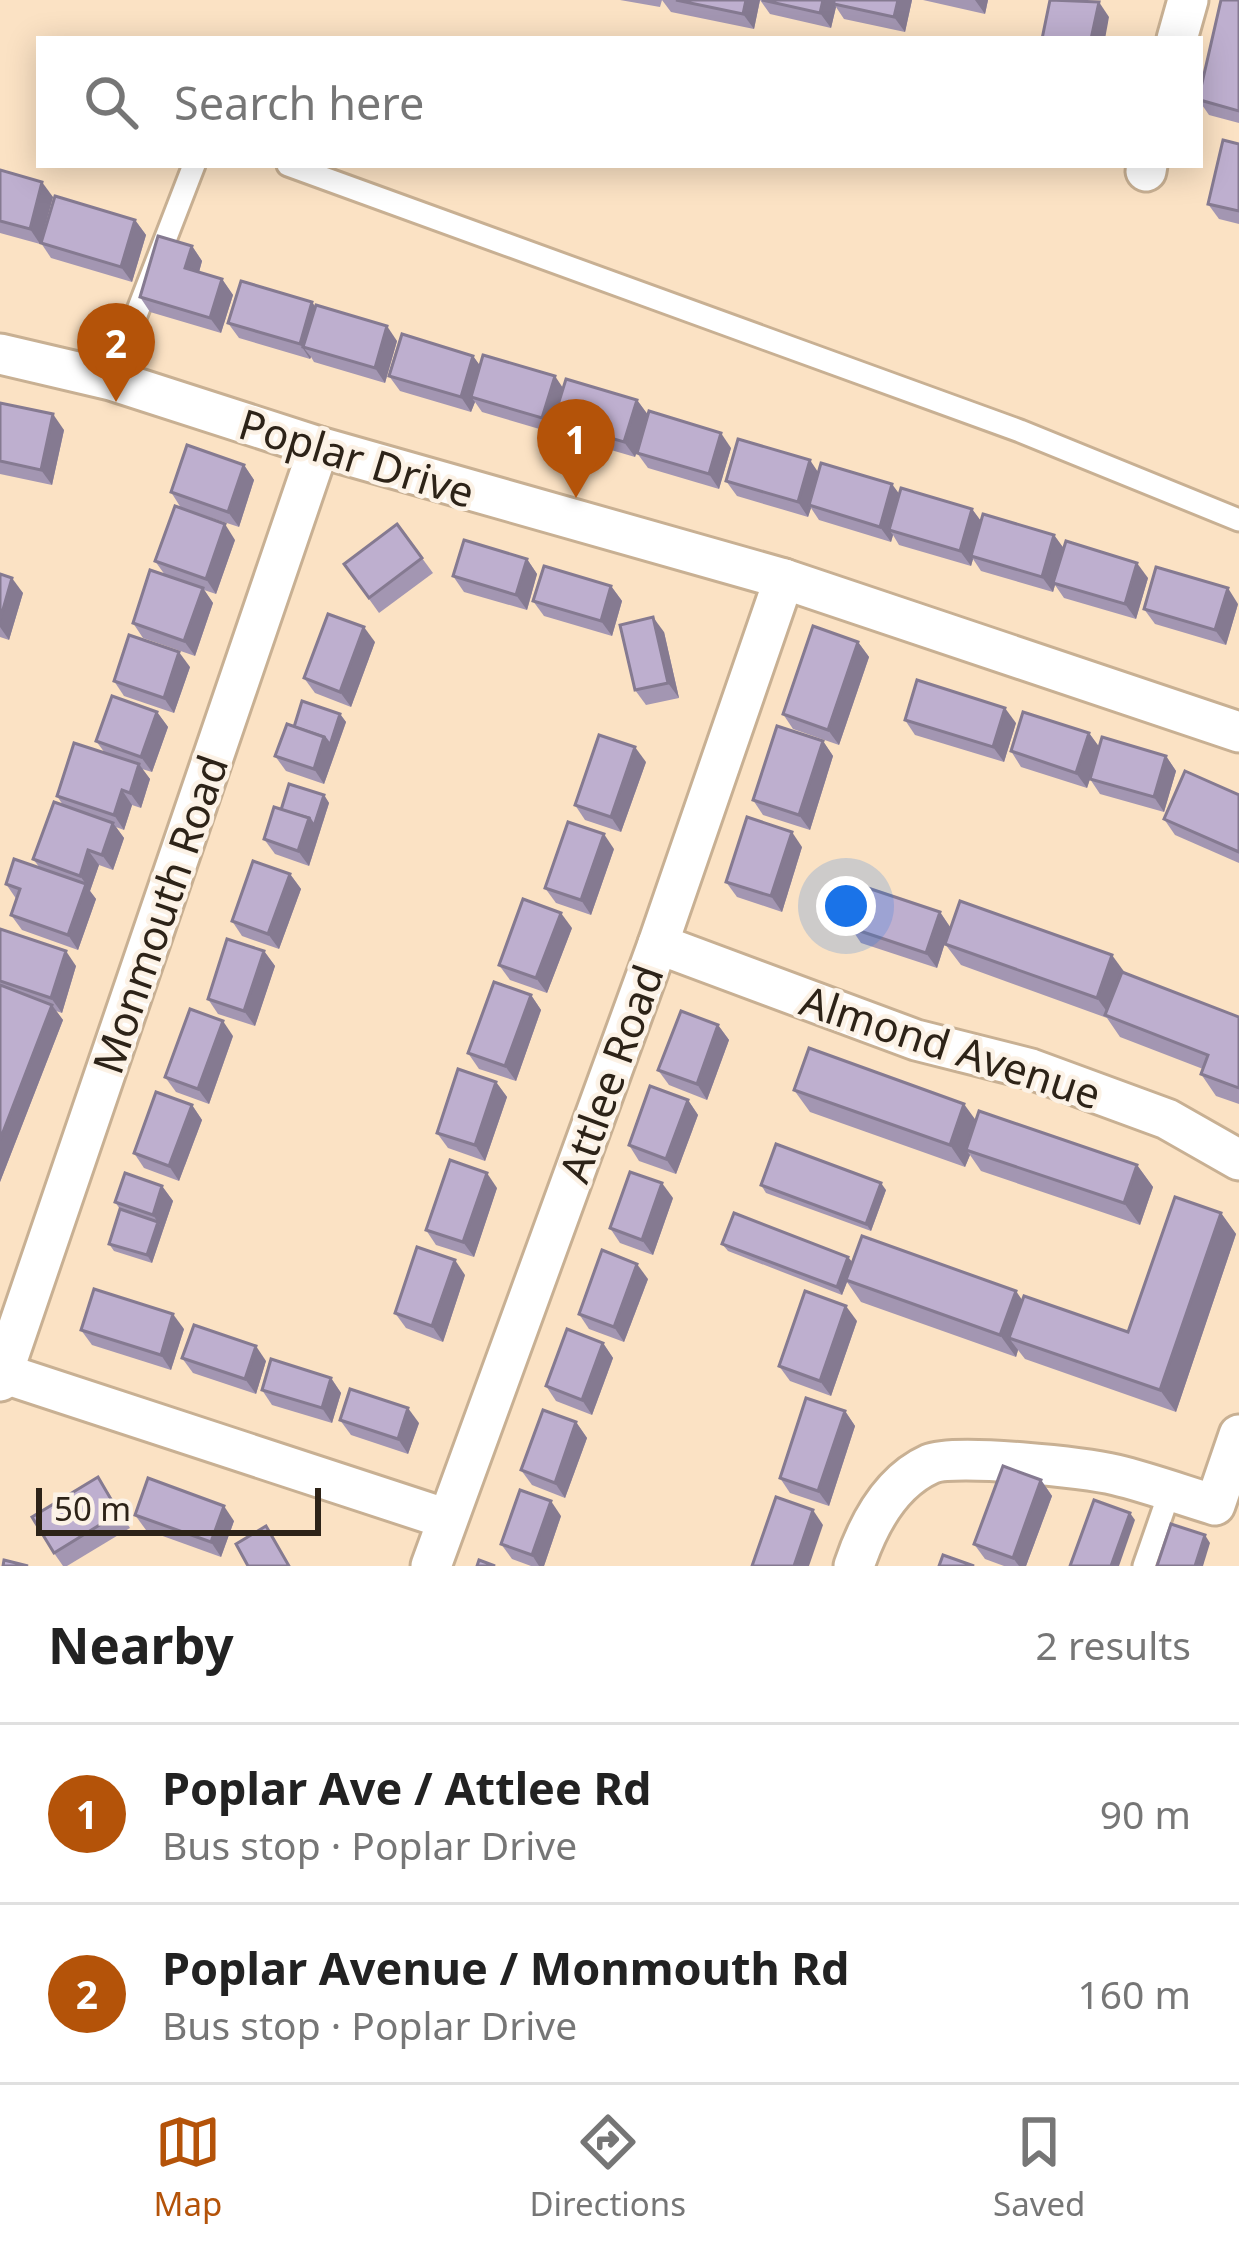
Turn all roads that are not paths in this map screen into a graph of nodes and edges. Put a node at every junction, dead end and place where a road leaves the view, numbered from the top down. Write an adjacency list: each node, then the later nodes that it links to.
1 (1188, 0): 2 (street)
2 (1179, 36)
3 (193, 168): 6 (lane)
4 (296, 168): 8 (lane)
5 (0, 354): 6 (street, Poplar Drive)
6 (111, 380): 7 (street, Poplar Drive)
7 (320, 447): 9 (street, Poplar Drive); 13 (street, Monmouth Road)
8 (1239, 520)
9 (784, 579): 10 (street, Poplar Drive); 11 (street, Attlee Road)
10 (1239, 732)
11 (658, 944): 12 (street, Almond Avenue); 16 (street, Attlee Road)
12 (1239, 1160)
13 (1, 1377): 16 (street)
14 (1239, 1435): 15 (street)
15 (1170, 1491): 18 (street); 19 (lane)
16 (447, 1520): 17 (street, Attlee Road)
17 (431, 1566)
18 (854, 1566)
19 (1144, 1566)

